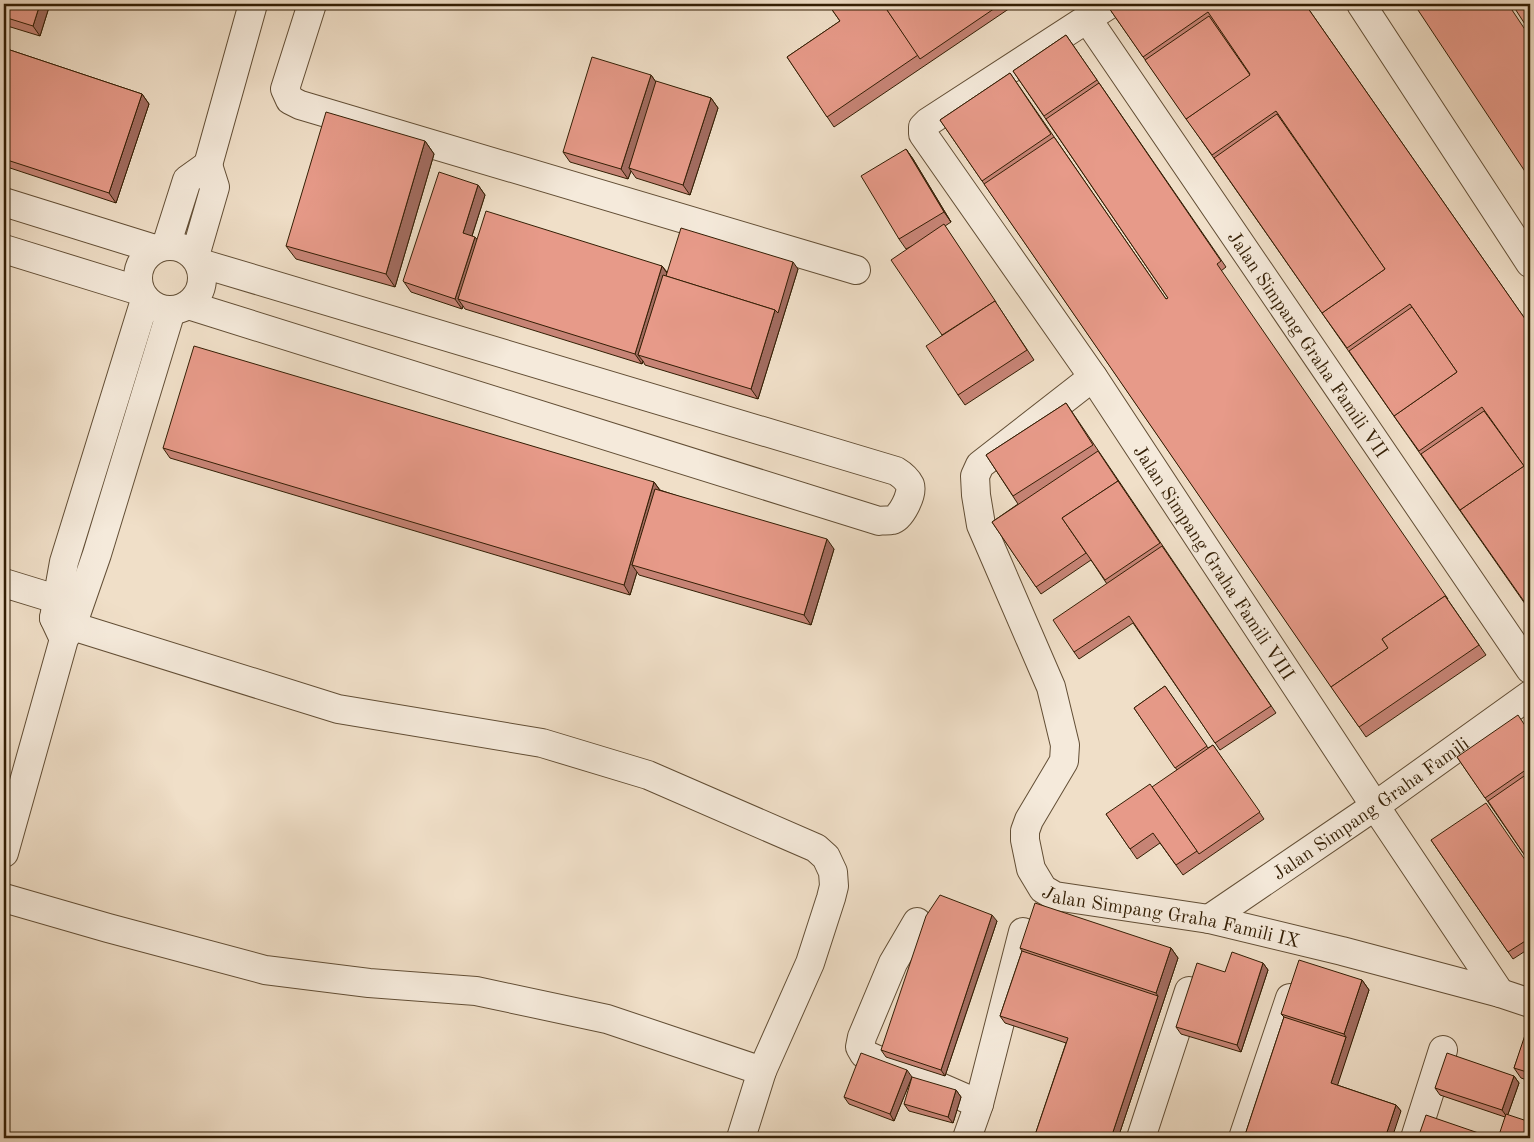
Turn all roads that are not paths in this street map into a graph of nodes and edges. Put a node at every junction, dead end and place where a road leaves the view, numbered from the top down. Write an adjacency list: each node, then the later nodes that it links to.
1 (253, 4): 6 (street)
2 (312, 4): 12 (street)
3 (1110, 4): 5 (street)
4 (1361, 4): 11 (street)
5 (1088, 20): 15 (street, Jalan Simpang Graha Famili VIII); 18 (street, Jalan Simpang Graha Famili VII)
6 (208, 165): 8 (street); 10 (street)
7 (4, 202): 8 (street)
8 (160, 247): 10 (street); 13 (street)
9 (4, 249): 13 (street)
10 (197, 260): 14 (street); 14 (street)
11 (1530, 263)
12 (856, 270)
13 (143, 296): 14 (street); 17 (street)
14 (180, 308): 17 (street)
15 (1092, 377): 20 (street, Jalan Simpang Graha Famili VIII); 24 (street, Jalan Simpang Graha Famili IX)
16 (4, 583): 17 (street)
17 (65, 618): 21 (street); 32 (street)
18 (1530, 668)
19 (1530, 695): 20 (street, Jalan Simpang Graha Famili)
20 (1375, 806): 24 (street, Jalan Simpang Graha Famili); 28 (street, Jalan Simpang Graha Famili VIII)
21 (8, 824): 22 (street)
22 (4, 854)
23 (4, 898): 32 (street)
24 (1209, 919): 28 (street, Jalan Simpang Graha Famili IX)
25 (917, 922): 33 (street)
26 (1023, 932): 33 (street)
27 (1193, 978): 36 (street)
28 (1500, 993): 30 (street, Jalan Simpang Graha Famili IX)
29 (1290, 998): 37 (street)
30 (1530, 1003)
31 (1443, 1050): 38 (street)
32 (762, 1070): 34 (street)
33 (979, 1104): 35 (street)
34 (741, 1138)
35 (967, 1138)
36 (1141, 1138)
37 (1243, 1138)
38 (1414, 1138)

